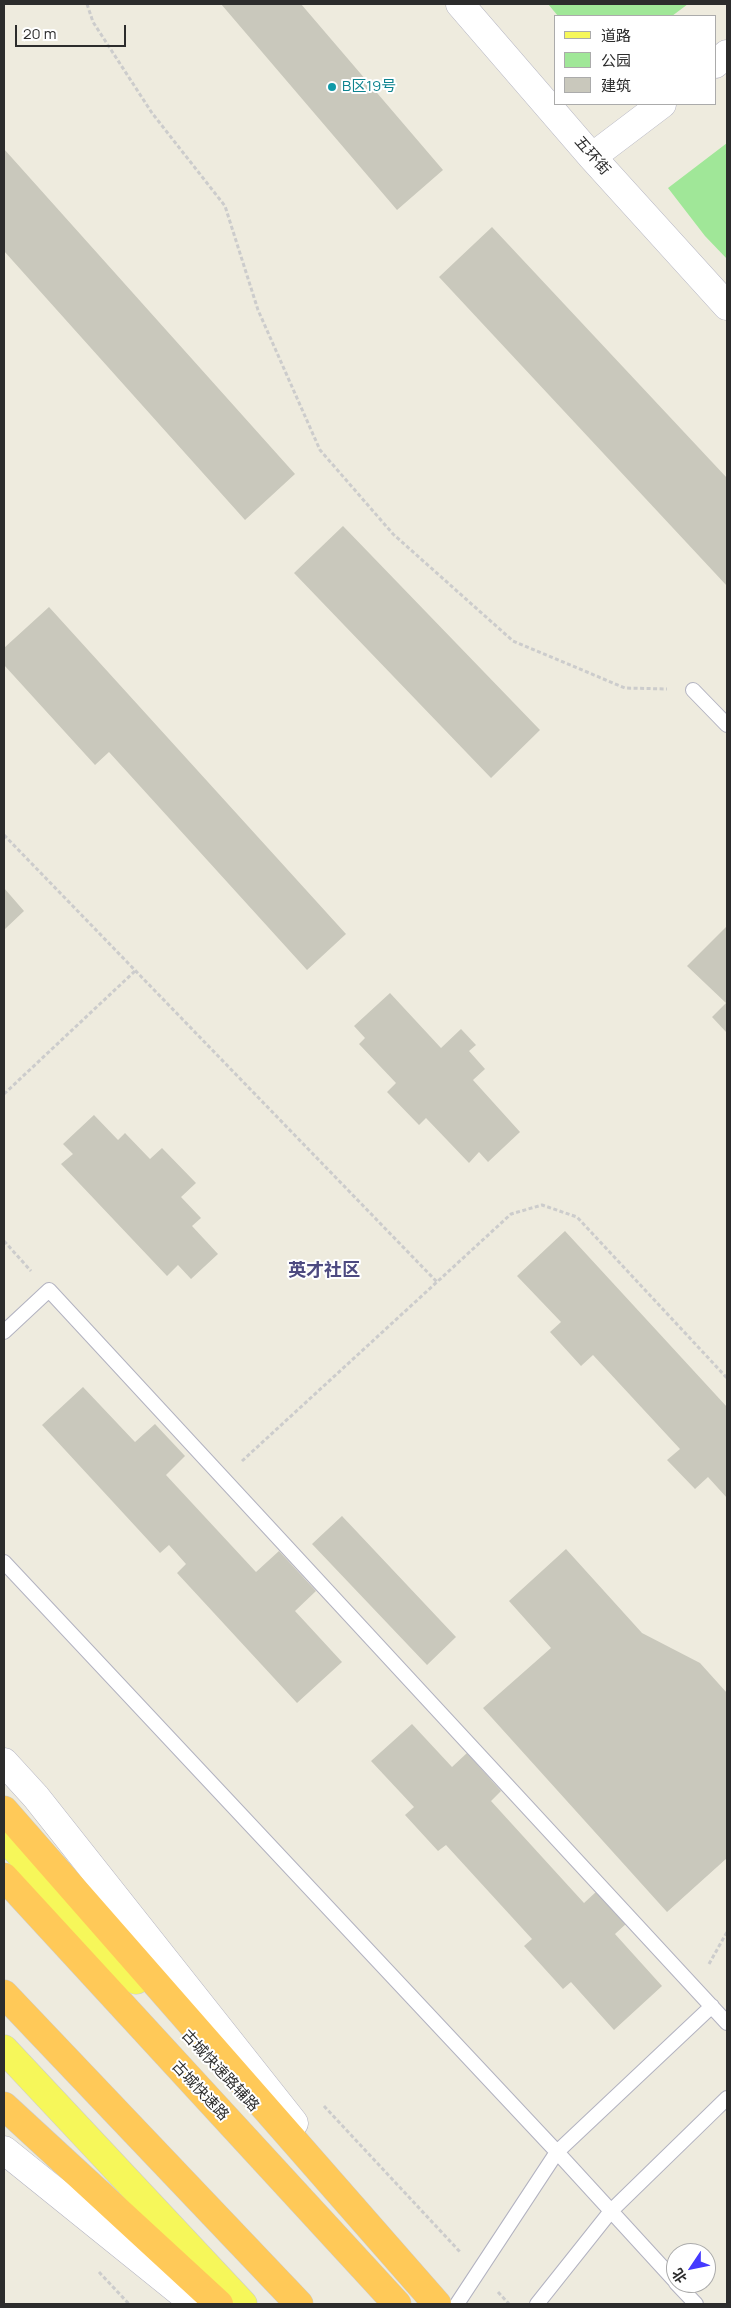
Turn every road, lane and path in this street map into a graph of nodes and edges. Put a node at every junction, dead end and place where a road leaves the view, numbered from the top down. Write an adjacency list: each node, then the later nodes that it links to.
1 (87, 4): 8 (path)
2 (460, 4): 6 (street, 五环街)
3 (727, 54): 4 (street)
4 (716, 63)
5 (661, 105): 6 (street)
6 (592, 157): 7 (street, 五环街)
7 (727, 306)
8 (693, 690): 9 (lane)
9 (727, 725)
10 (4, 835): 11 (path)
11 (135, 971): 12 (path); 14 (path)
12 (4, 1094)
13 (4, 1241): 15 (path)
14 (437, 1282): 17 (path); 18 (path)
15 (49, 1290): 16 (lane); 18 (lane)
16 (4, 1332)
17 (727, 1378)
18 (223, 1479): 24 (lane)
19 (4, 1562): 32 (lane)
20 (4, 1762): 41 (street)
21 (6, 1821): 41 (highway)
22 (4, 1877): 40 (highway, 古城快速路)
23 (727, 1932): 24 (path)
24 (695, 1988): 26 (lane)
25 (4, 1994): 39 (highway)
26 (712, 2006): 27 (lane); 32 (lane)
27 (727, 2022)
28 (4, 2049): 38 (main road)
29 (727, 2098): 33 (lane)
30 (4, 2106): 37 (highway)
31 (4, 2150): 36 (street)
32 (557, 2152): 33 (lane); 42 (lane)
33 (612, 2211): 34 (lane); 43 (lane)
34 (666, 2272)
35 (686, 2293): 44 (lane)
36 (195, 2304)
37 (219, 2304)
38 (242, 2304)
39 (299, 2304)
40 (397, 2304)
41 (437, 2304)
42 (458, 2304)
43 (538, 2304)
44 (696, 2304)

